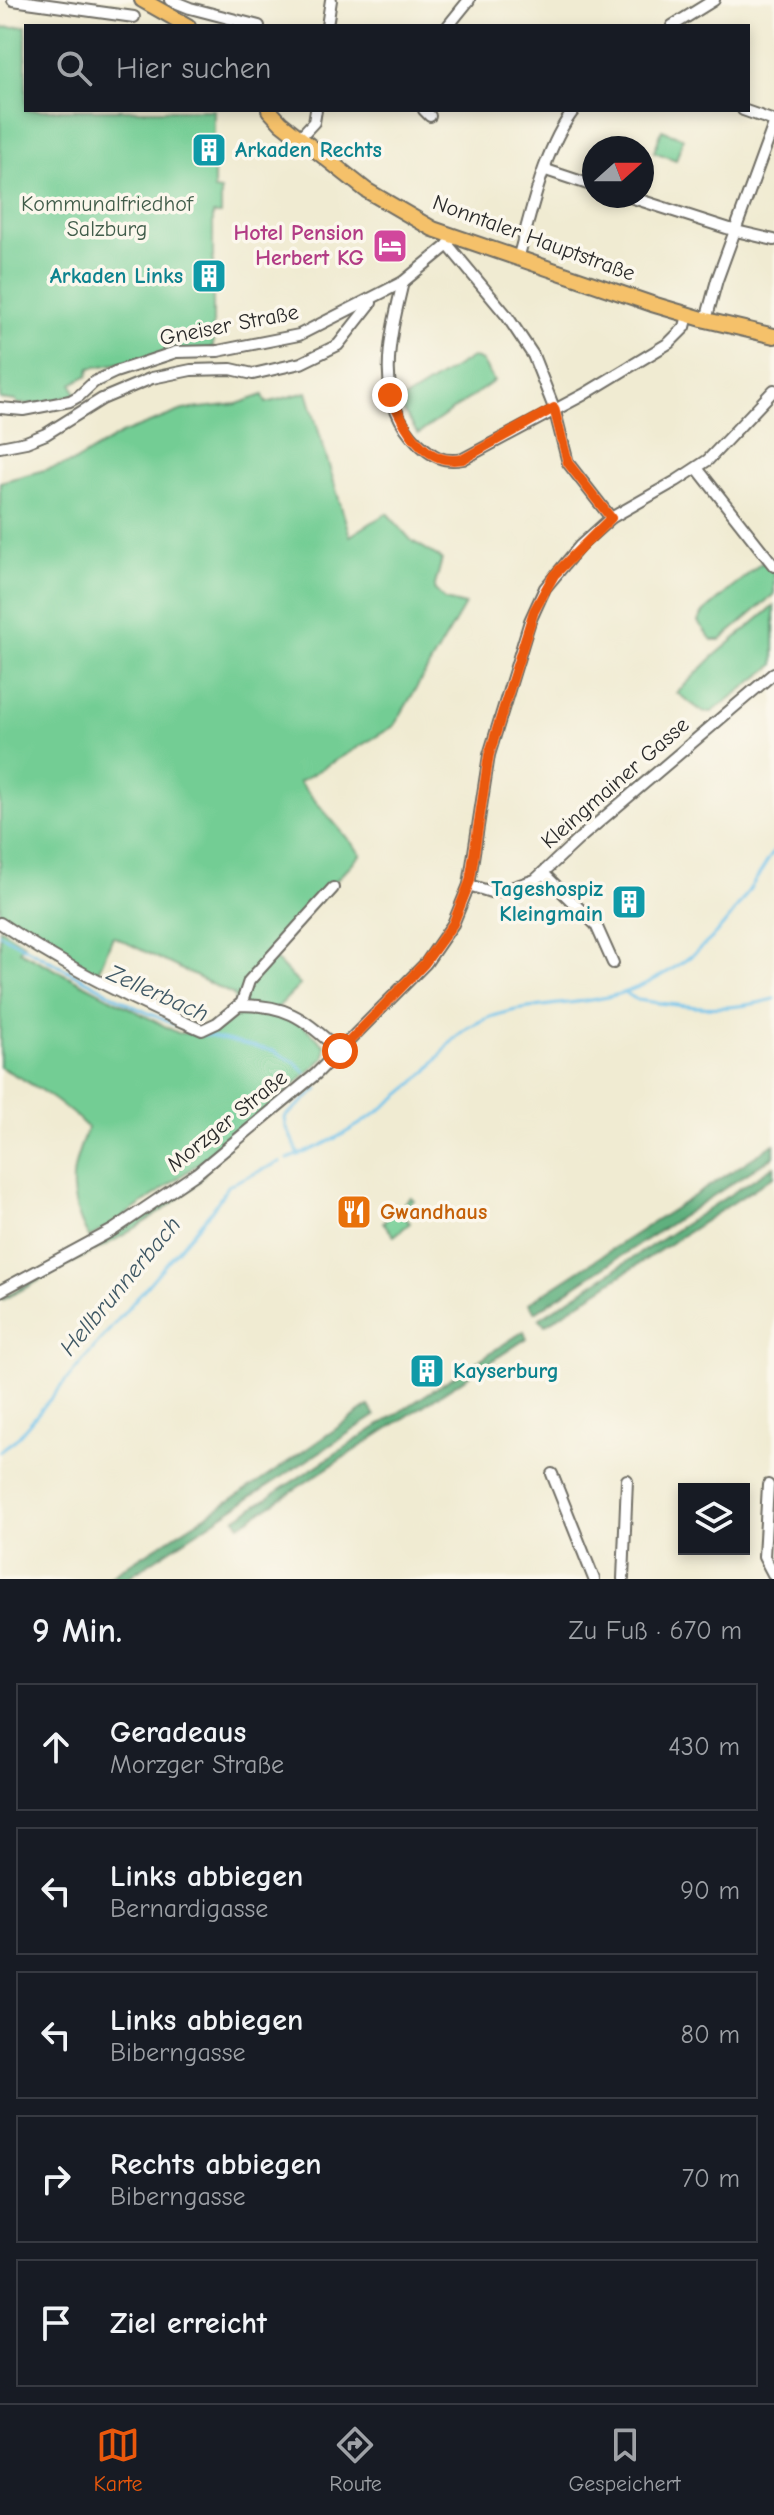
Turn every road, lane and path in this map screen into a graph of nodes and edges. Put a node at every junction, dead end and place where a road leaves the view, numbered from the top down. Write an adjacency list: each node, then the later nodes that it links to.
1 (13, 0): 7 (street)
2 (142, 0): 8 (main road)
3 (170, 0): 9 (street)
4 (331, 0): 10 (street)
5 (469, 0): 11 (street)
6 (714, 0): 12 (street)
7 (134, 17)
8 (184, 24)
9 (251, 24)
10 (327, 24)
11 (450, 24)
12 (675, 24)
13 (271, 112): 18 (main road, Nonntaler Hauptstraße)
14 (316, 112): 18 (street)
15 (573, 112): 19 (street)
16 (748, 112): 17 (street)
17 (774, 122): 22 (street)
18 (300, 137): 24 (main road, Nonntaler Hauptstraße)
19 (546, 170): 20 (street); 25 (street)
20 (582, 182)
21 (654, 205): 22 (street)
22 (736, 231): 23 (street); 29 (street)
23 (774, 240)
24 (450, 241): 25 (main road, Nonntaler Hauptstraße); 26 (street, Gneiser Straße); 33 (street)
25 (518, 259): 28 (main road, Nonntaler Hauptstraße)
26 (403, 282): 27 (street, Gneiser Straße); 33 (street)
27 (374, 298): 32 (street, Gneiser Straße); 34 (street, Gneiser Straße)
28 (688, 315): 29 (main road, Nonntaler Hauptstraße); 33 (street)
29 (706, 320): 30 (main road, Nonntaler Hauptstraße)
30 (774, 336)
31 (774, 390): 35 (street, Morzger Straße)
32 (0, 408)
33 (554, 408): 36 (street)
34 (0, 447)
35 (697, 468): 36 (street, Morzger Straße); 37 (street)
36 (611, 518): 40 (street, Morzger Straße)
37 (774, 566)
38 (774, 673): 39 (street, Kleingmainer Gasse)
39 (543, 873): 40 (street, Kleingmainer Gasse); 43 (street)
40 (469, 885): 45 (street, Morzger Straße)
41 (333, 888): 44 (street)
42 (0, 923): 44 (street)
43 (613, 963)
44 (241, 1005): 45 (street)
45 (340, 1051): 46 (street, Morzger Straße)
46 (0, 1291)
47 (552, 1474): 51 (street)
48 (627, 1480): 53 (street)
49 (768, 1485): 50 (street)
50 (774, 1578)
51 (594, 1579): 52 (street)
52 (606, 1579)
53 (623, 1579)

